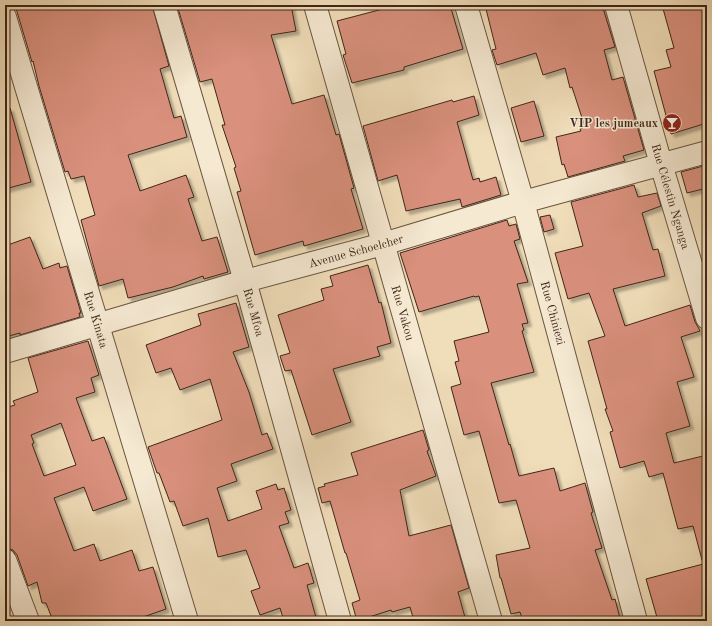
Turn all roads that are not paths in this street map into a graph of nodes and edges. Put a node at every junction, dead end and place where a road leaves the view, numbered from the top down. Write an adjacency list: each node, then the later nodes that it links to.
1 (164, 5): 10 (street, Rue Mfoa)
2 (315, 5): 9 (street, Rue Vakou)
3 (466, 5): 8 (street, Rue Chiniezi)
4 (616, 5): 7 (street, Rue Célestin Nganga)
5 (5, 17): 12 (street, Rue Kinata)
6 (707, 152): 7 (street, Avenue Schoelcher)
7 (661, 164): 8 (street, Avenue Schoelcher); 11 (street, Rue Célestin Nganga)
8 (523, 202): 9 (street, Avenue Schoelcher); 19 (street, Rue Chiniezi)
9 (383, 244): 10 (street, Avenue Schoelcher); 18 (street, Rue Vakou)
10 (245, 281): 12 (street, Avenue Schoelcher); 17 (street, Rue Mfoa)
11 (707, 318)
12 (98, 325): 13 (street, Avenue Schoelcher); 16 (street, Rue Kinata)
13 (5, 352)
14 (5, 560): 15 (street)
15 (28, 621)
16 (187, 621)
17 (340, 621)
18 (491, 621)
19 (636, 621)

